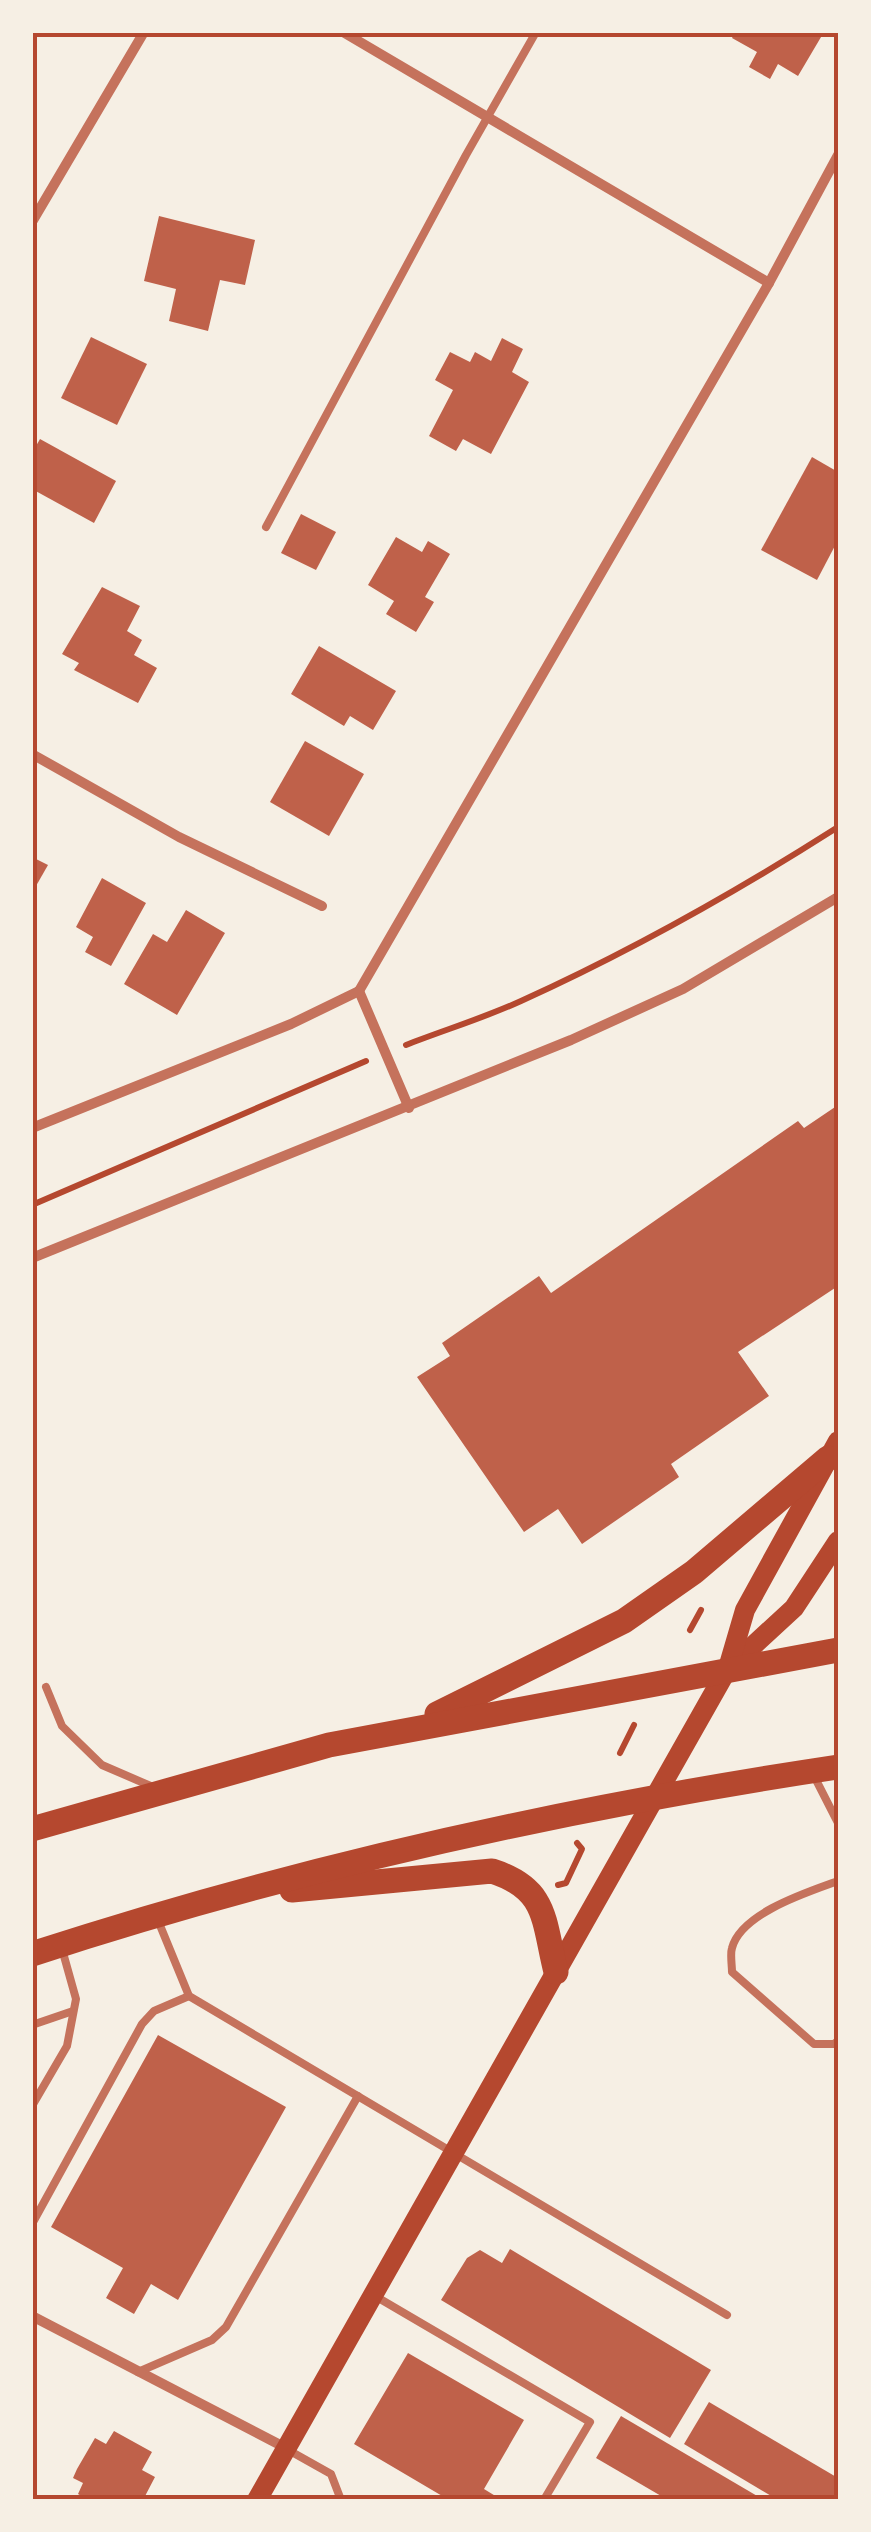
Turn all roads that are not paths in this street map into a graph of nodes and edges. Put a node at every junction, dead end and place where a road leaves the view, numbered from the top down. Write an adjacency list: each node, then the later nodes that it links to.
1 (144, 32): 6 (street)
2 (343, 32): 4 (street)
3 (536, 32): 4 (lane)
4 (486, 116): 7 (street); 8 (lane)
5 (838, 155): 7 (street)
6 (32, 222)
7 (769, 283): 12 (street)
8 (266, 527)
9 (32, 754): 11 (street)
10 (838, 897): 13 (street)
11 (322, 906)
12 (359, 991): 13 (street); 14 (street)
13 (409, 1108): 15 (street)
14 (32, 1128)
15 (32, 1258)
16 (833, 1450): 19 (main road); 21 (main road)
17 (838, 1541): 19 (main road)
18 (838, 1650): 19 (main road)
19 (728, 1668): 21 (main road); 25 (main road)
20 (46, 1688): 24 (lane)
21 (405, 1728): 24 (main road)
22 (838, 1767): 23 (main road)
23 (812, 1771): 25 (main road); 26 (lane)
24 (162, 1790): 27 (main road)
25 (654, 1798): 29 (main road); 33 (main road)
26 (838, 1823)
27 (32, 1829)
28 (838, 1882): 37 (lane)
29 (207, 1899): 30 (main road); 33 (main road)
30 (156, 1914): 31 (main road); 34 (lane)
31 (60, 1944): 32 (main road); 35 (lane)
32 (32, 1954)
33 (556, 1972): 40 (main road)
34 (188, 1996): 38 (lane); 41 (lane)
35 (74, 2011): 36 (lane); 39 (lane)
36 (32, 2025)
37 (838, 2041)
38 (358, 2096): 40 (lane); 45 (lane)
39 (32, 2106)
40 (454, 2153): 42 (main road); 44 (lane)
41 (32, 2224)
42 (373, 2295): 46 (main road); 49 (lane)
43 (32, 2316): 45 (street)
44 (727, 2316)
45 (136, 2373): 46 (street)
46 (286, 2448): 47 (main road); 48 (lane)
47 (257, 2500)
48 (341, 2500)
49 (548, 2500)

